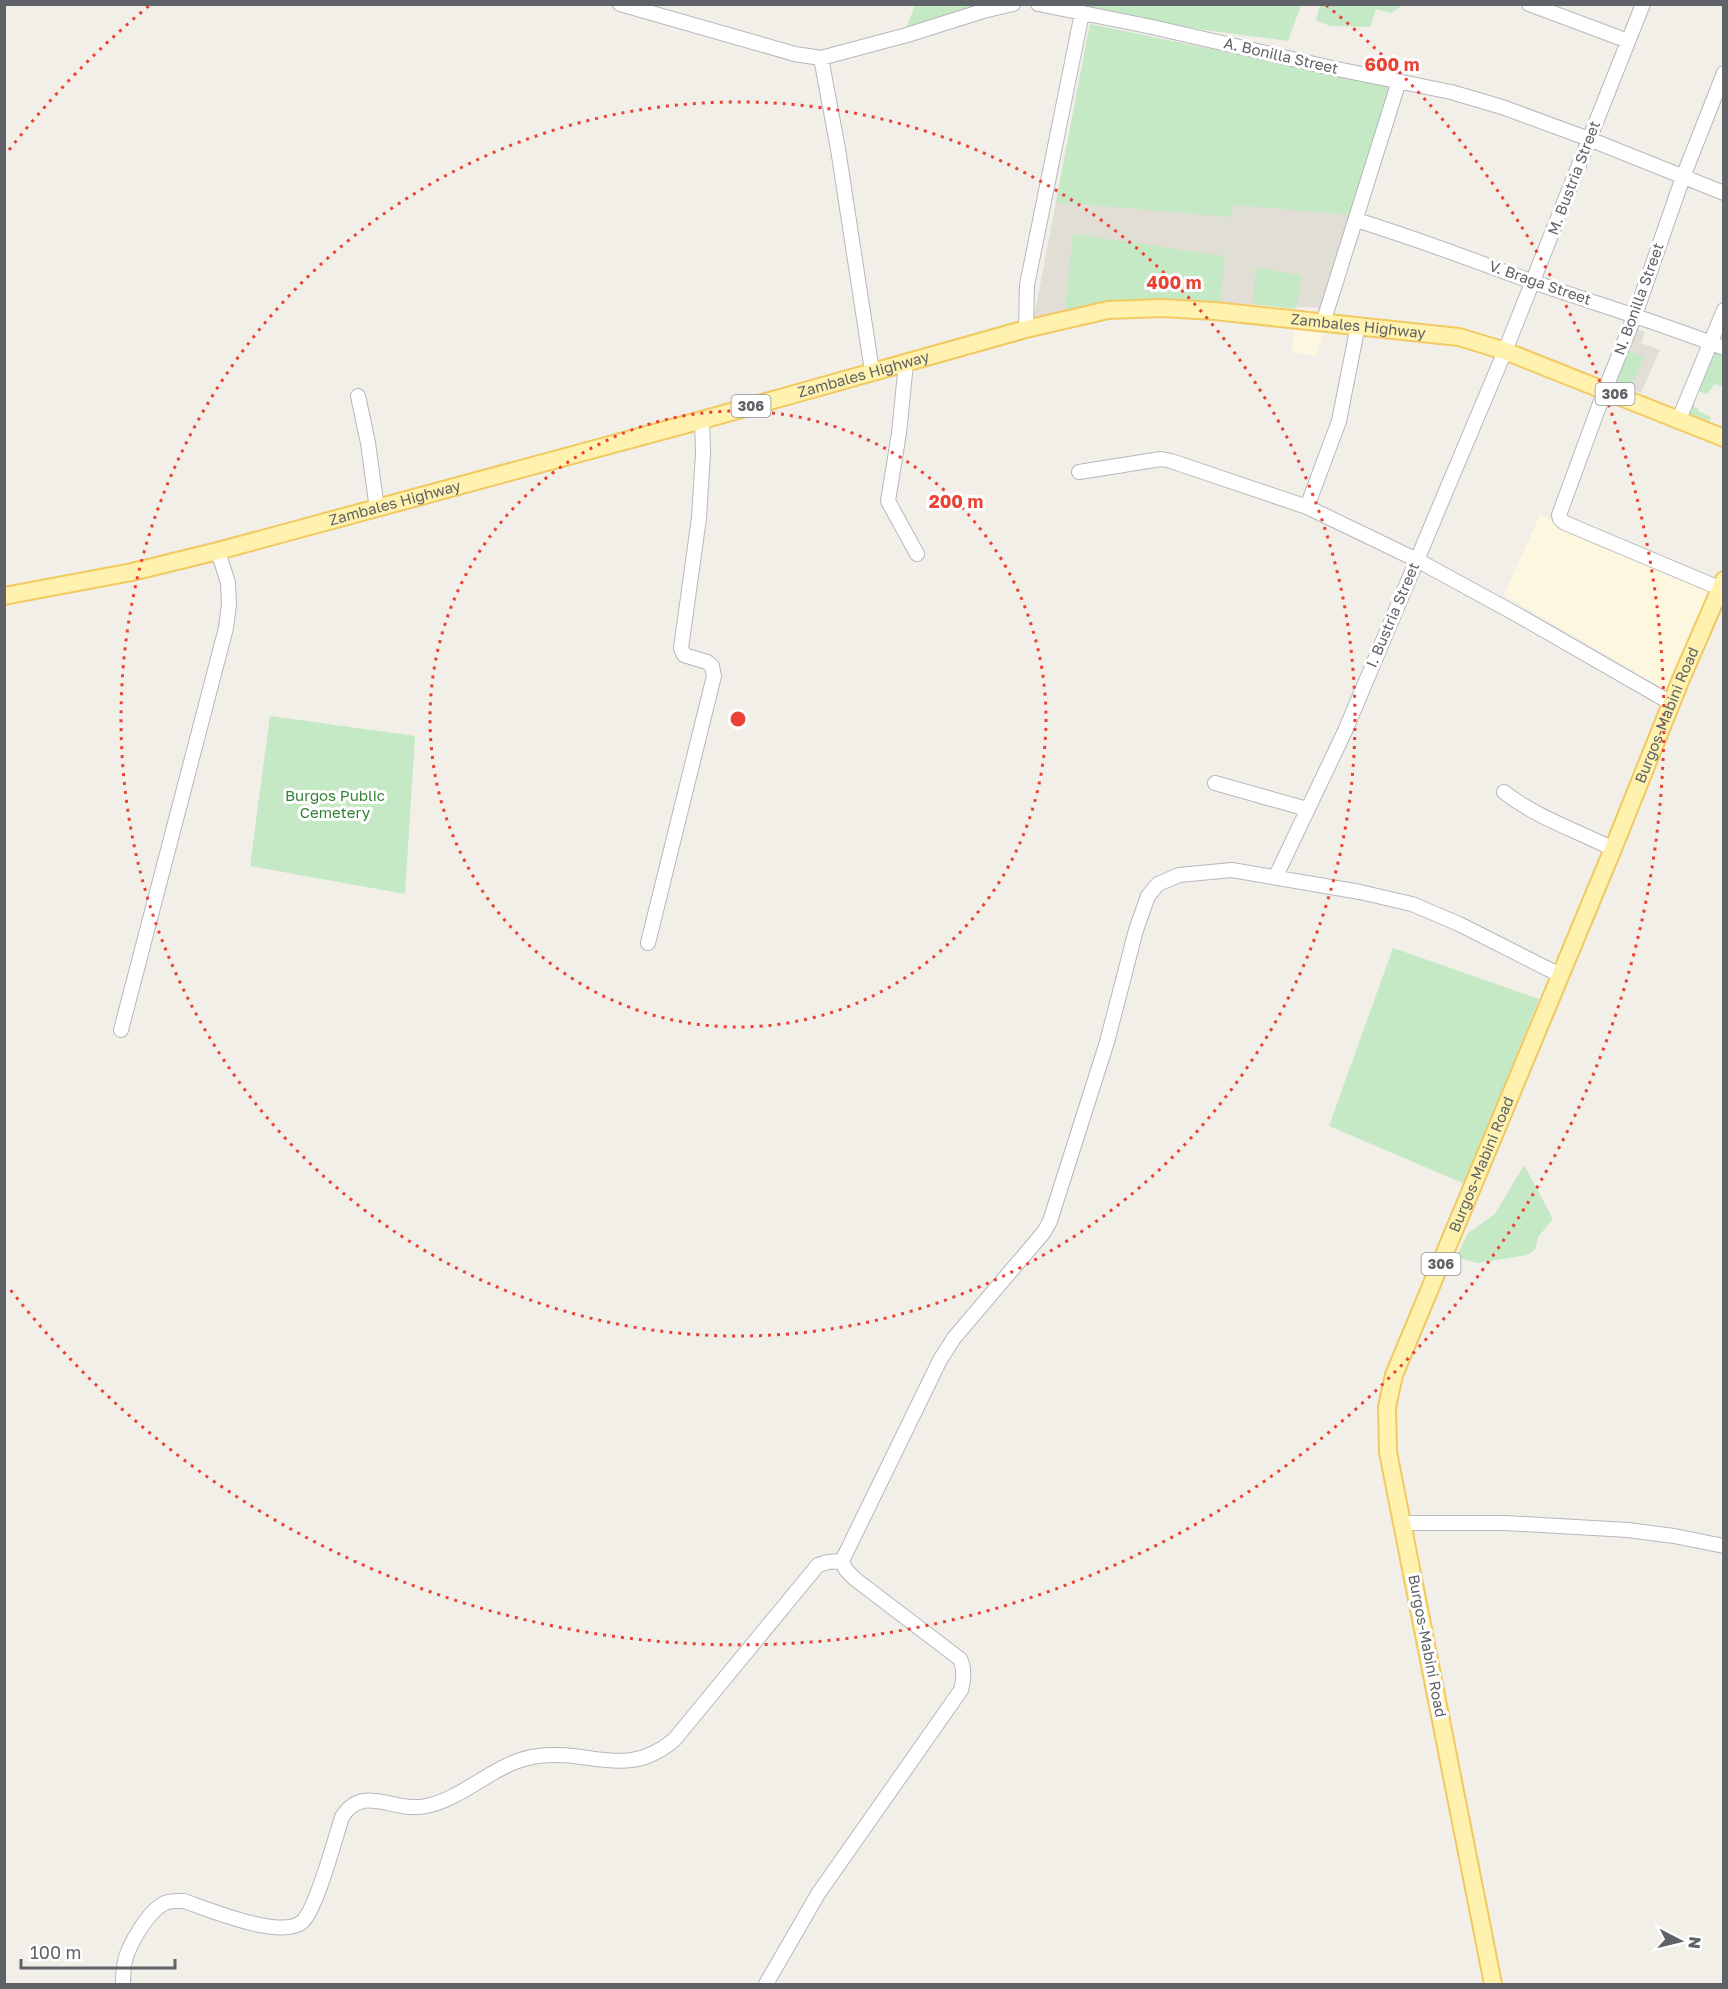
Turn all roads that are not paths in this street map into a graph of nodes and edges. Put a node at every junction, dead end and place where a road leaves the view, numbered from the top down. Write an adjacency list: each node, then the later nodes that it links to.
1 (620, 4): 8 (street)
2 (1013, 4): 8 (street)
3 (1038, 4): 6 (street, A. Bonilla Street)
4 (1529, 4): 7 (street)
5 (1643, 4): 7 (street, M. Bustria Street)
6 (1082, 13): 10 (street, A. Bonilla Street); 20 (street)
7 (1628, 41): 11 (street, M. Bustria Street)
8 (821, 58): 25 (street)
9 (1724, 73): 12 (street, N. Bonilla Street)
10 (1399, 81): 11 (street, A. Bonilla Street); 14 (street)
11 (1588, 139): 12 (street, A. Bonilla Street); 15 (street, M. Bustria Street)
12 (1683, 177): 13 (street, A. Bonilla Street); 17 (street, N. Bonilla Street)
13 (1724, 193)
14 (1356, 220): 15 (street, V. Braga Street); 18 (street)
15 (1533, 282): 17 (street, V. Braga Street); 23 (street, M. Bustria Street)
16 (1724, 310): 21 (street)
17 (1635, 315): 21 (street, V. Braga Street); 26 (street, N. Bonilla Street)
18 (1323, 323): 19 (main road, Zambales Highway / 306); 20 (main road, Zambales Highway / 306)
19 (1358, 326): 23 (main road, Zambales Highway / 306); 32 (street)
20 (1026, 328): 24 (main road, Zambales Highway / 306)
21 (1710, 343): 22 (street, V. Braga Street); 28 (street)
22 (1724, 348)
23 (1505, 351): 26 (main road, Zambales Highway / 306); 36 (street, I. Bustria Street)
24 (906, 363): 25 (main road, Zambales Highway / 306); 35 (street)
25 (872, 371): 29 (main road, Zambales Highway / 306)
26 (1605, 390): 28 (main road, Zambales Highway / 306); 37 (street, N. Bonilla Street)
27 (358, 396): 33 (street)
28 (1679, 419): 30 (main road, Zambales Highway / 306)
29 (702, 420): 33 (main road, Zambales Highway / 306); 45 (street)
30 (1724, 438)
31 (1078, 472): 32 (street)
32 (1307, 507): 36 (street)
33 (377, 509): 34 (main road, Zambales Highway / 306)
34 (218, 551): 38 (main road, Zambales Highway / 306); 47 (street)
35 (917, 554)
36 (1417, 560): 39 (street); 42 (street, I. Bustria Street)
37 (1722, 586): 39 (main road, Burgos-Mabini Road / 306)
38 (4, 596)
39 (1671, 703): 43 (main road, Burgos-Mabini Road / 306)
40 (1215, 783): 42 (street)
41 (1504, 792): 43 (street)
42 (1307, 809): 44 (street, I. Bustria Street)
43 (1613, 849): 46 (main road, Burgos-Mabini Road / 306)
44 (1276, 876): 46 (street); 50 (street)
45 (648, 943)
46 (1560, 975): 48 (main road, Burgos-Mabini Road / 306)
47 (121, 1030)
48 (1403, 1523): 49 (street); 53 (main road, Burgos-Mabini Road / 306)
49 (1724, 1546)
50 (842, 1561): 51 (street); 52 (street)
51 (123, 1984)
52 (766, 1984)
53 (1493, 1984)

